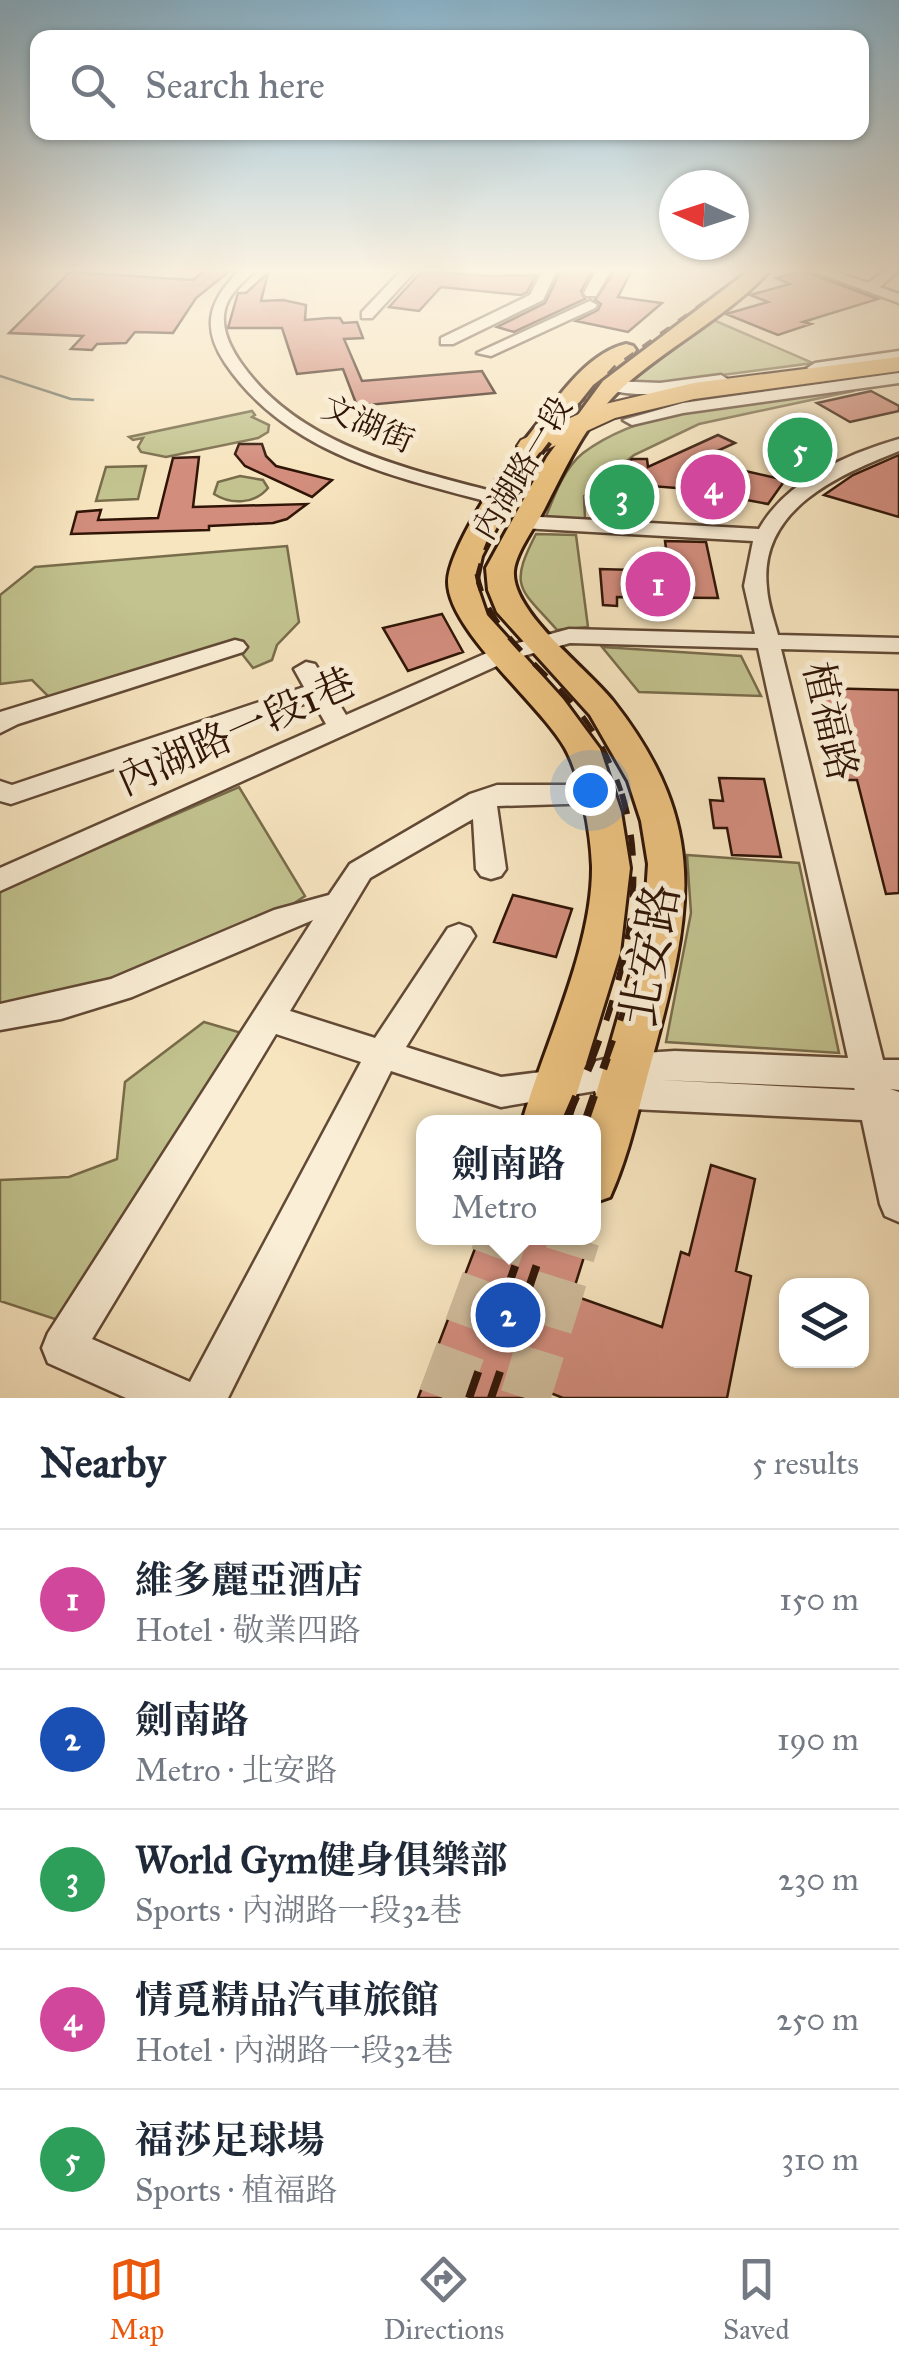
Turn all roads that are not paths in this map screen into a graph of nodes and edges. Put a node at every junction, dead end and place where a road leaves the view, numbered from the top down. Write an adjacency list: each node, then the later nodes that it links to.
1 (218, 335): 14 (street, 文湖街)
2 (459, 335): 6 (street)
3 (520, 335): 7 (street)
4 (646, 335): 12 (main road, 內湖路一段)
5 (690, 335): 10 (main road, 內湖路一段)
6 (447, 341)
7 (485, 353)
8 (897, 373): 9 (street); 10 (highway)
9 (746, 378): 10 (street); 10 (street)
10 (609, 409): 12 (highway); 13 (highway); 13 (main road, 內湖路一段)
11 (899, 445): 16 (street, 植福路)
12 (532, 446): 14 (main road, 內湖路一段)
13 (560, 457): 15 (main road, 內湖路一段)
14 (496, 498): 21 (main road, 內湖路一段)
15 (522, 522): 16 (street); 18 (main road, 內湖路一段)
16 (766, 536): 17 (street, 植福路)
17 (765, 639): 18 (street, 內湖路一段1巷); 19 (street, 內湖路一段1巷); 35 (street, 植福路)
18 (543, 642): 21 (street, 內湖路一段1巷); 34 (main road, 北安路)
19 (899, 645)
20 (235, 648): 22 (street)
21 (504, 654): 23 (street, 內湖路一段1巷); 25 (main road, 北安路)
22 (0, 724)
23 (341, 727): 24 (street); 28 (street, 內湖路一段1巷)
24 (0, 790)
25 (599, 794): 26 (street); 36 (main road, 北安路)
26 (480, 801): 27 (street); 29 (street)
27 (491, 870)
28 (0, 880)
29 (336, 905): 31 (street); 32 (street)
30 (459, 936): 33 (street)
31 (0, 1017)
32 (268, 1018): 33 (street); 39 (street)
33 (383, 1054): 36 (street); 40 (street)
34 (624, 1082): 35 (street); 36 (street); 37 (main road, 北安路)
35 (885, 1090): 38 (street, 植福路)
36 (551, 1104)
37 (601, 1155)
38 (899, 1204)
39 (174, 1398)
40 (205, 1398)

